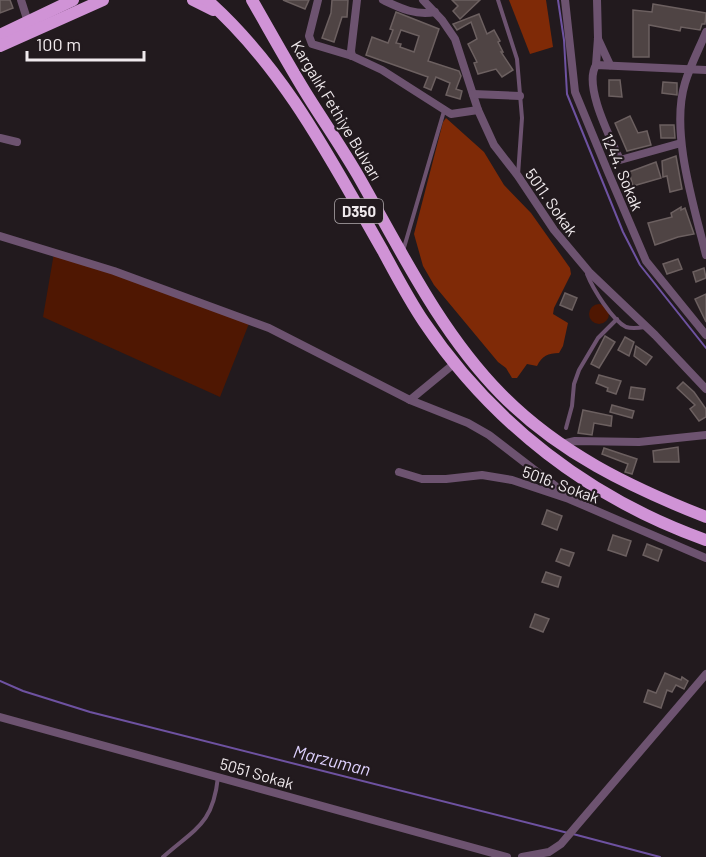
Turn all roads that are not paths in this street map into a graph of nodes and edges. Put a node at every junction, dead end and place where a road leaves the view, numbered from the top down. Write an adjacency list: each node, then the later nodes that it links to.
1 (21, 0): 16 (street)
2 (73, 0): 16 (highway)
3 (103, 0): 20 (highway)
4 (193, 0): 15 (highway)
5 (207, 0): 15 (highway, Kargalık Fethiye Bulvarı / D350)
6 (252, 0): 35 (highway, Kargalık Fethiye Bulvarı / D350)
7 (318, 0): 21 (street)
8 (357, 0): 21 (street)
9 (383, 0): 14 (street)
10 (423, 0): 14 (street, 5011. Sokak)
11 (498, 0): 27 (lane)
12 (565, 0): 40 (street, 1244. Sokak)
13 (597, 0): 19 (street)
14 (435, 12): 26 (street, 5011. Sokak)
15 (231, 21): 41 (highway, Kargalık Fethiye Bulvarı / D350)
16 (28, 22): 18 (highway)
17 (706, 32): 25 (street)
18 (0, 35)
19 (598, 38): 22 (street); 23 (street)
20 (0, 45)
21 (352, 56): 29 (street)
22 (596, 65): 23 (street); 32 (street)
23 (610, 65): 25 (street)
24 (706, 69): 25 (street)
25 (690, 70): 32 (street)
26 (473, 94): 27 (street); 28 (street, 5011. Sokak)
27 (520, 96): 33 (lane)
28 (478, 110): 29 (street); 33 (street, 5011. Sokak)
29 (444, 111): 35 (lane)
30 (0, 138): 31 (street)
31 (16, 142)
32 (681, 143): 36 (street)
33 (518, 176): 37 (street, 5011. Sokak)
34 (0, 236): 43 (street)
35 (403, 254): 46 (highway, Kargalık Fethiye Bulvarı / D350)
36 (706, 255)
37 (585, 268): 38 (lane); 39 (street, 5011. Sokak)
38 (617, 319): 39 (lane); 44 (lane)
39 (646, 326): 42 (street, 5011. Sokak)
40 (706, 335)
41 (455, 363): 43 (street); 50 (highway, Kargalık Fethiye Bulvarı / D350)
42 (706, 389)
43 (410, 400): 48 (street)
44 (566, 428)
45 (706, 435): 46 (street)
46 (562, 444): 49 (highway, Kargalık Fethiye Bulvarı / D350)
47 (399, 471): 48 (street, 5016. Sokak)
48 (576, 502): 51 (street, 5016. Sokak)
49 (706, 517)
50 (706, 540)
51 (706, 558)
52 (706, 674): 57 (street)
53 (0, 717): 54 (street, 5051 Sokak)
54 (218, 776): 55 (lane); 56 (street, 5051 Sokak)
55 (164, 857)
56 (507, 857)
57 (522, 857)

